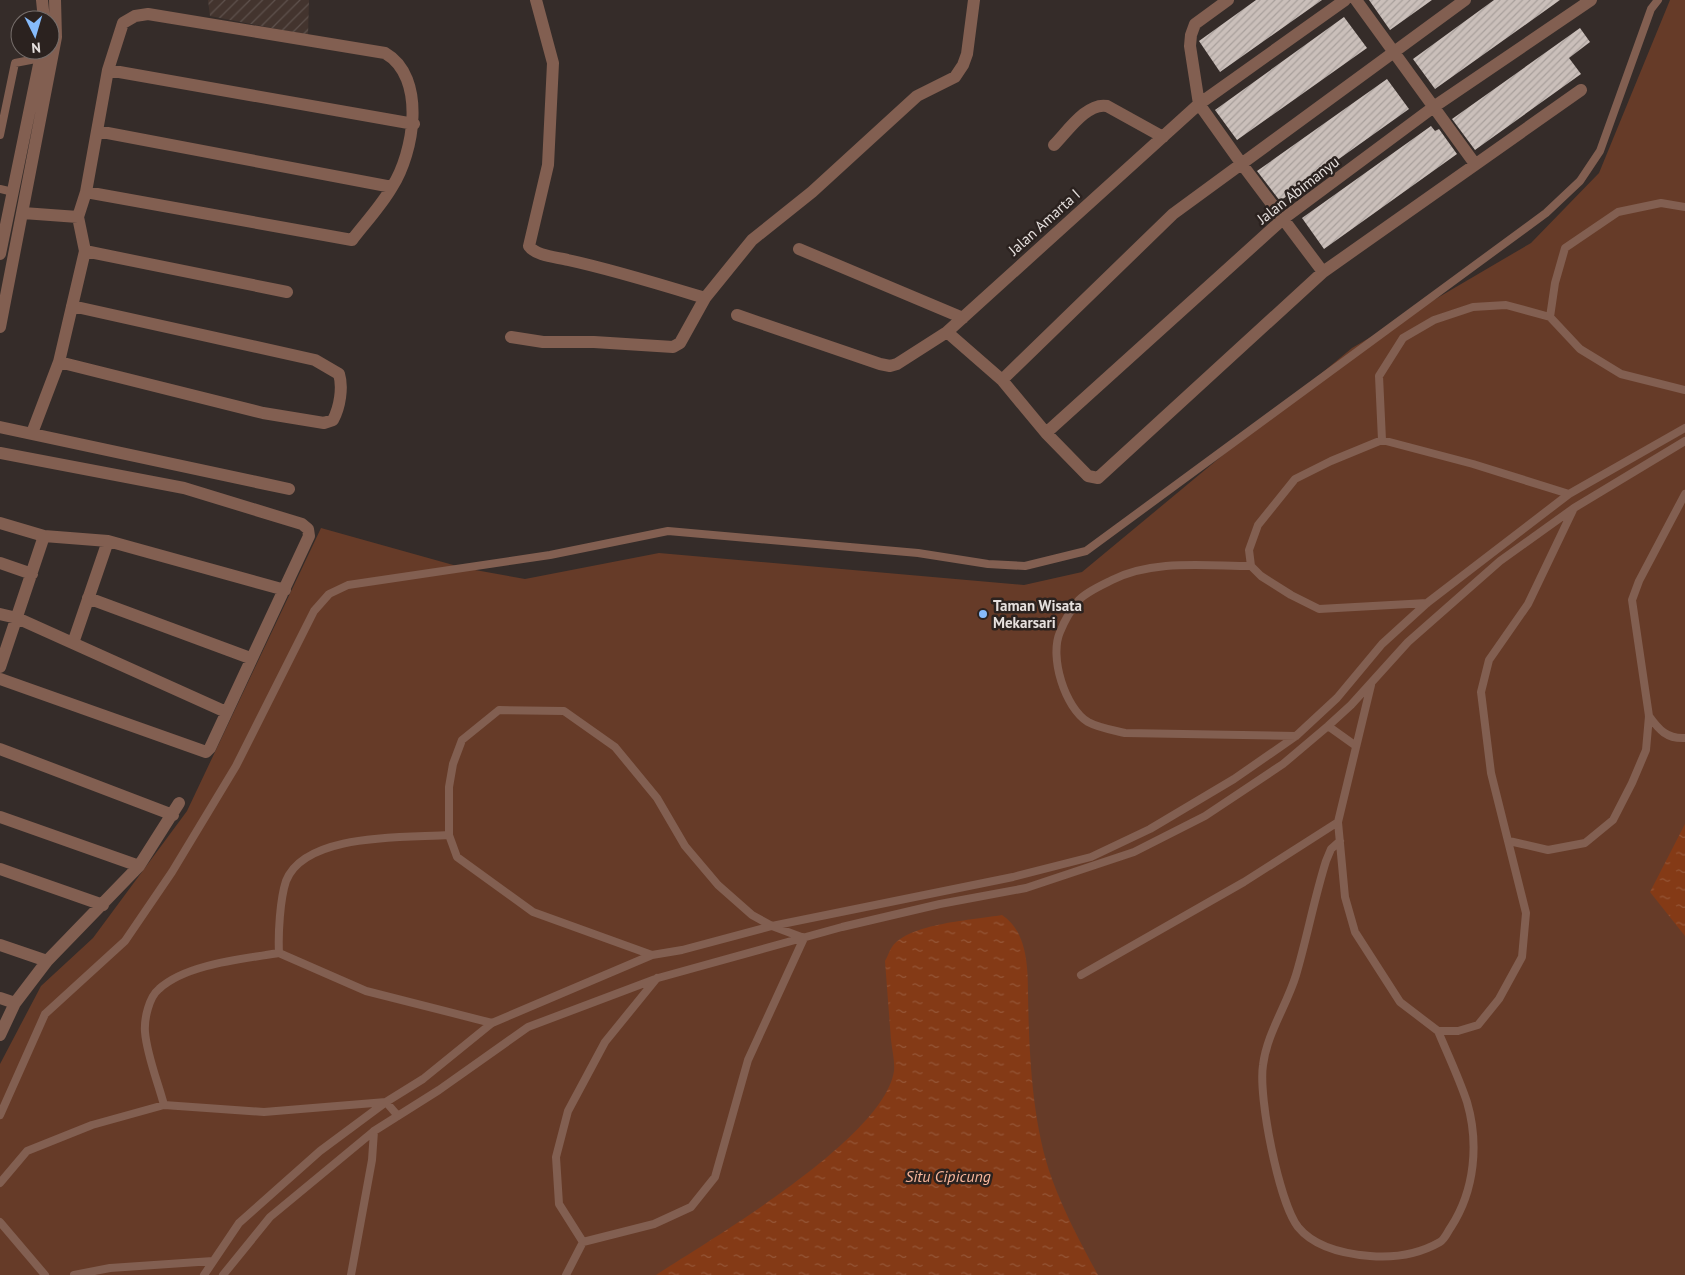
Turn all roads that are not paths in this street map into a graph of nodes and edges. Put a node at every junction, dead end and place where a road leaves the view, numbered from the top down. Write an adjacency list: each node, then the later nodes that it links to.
1 (536, 0): 38 (street)
2 (974, 0): 38 (street)
3 (1228, 0): 15 (street)
4 (1345, 0): 15 (street, Jalan Amarta I)
5 (1356, 0): 9 (street)
6 (1465, 0): 9 (street)
7 (1591, 0): 16 (street, Jalan Abimanyu)
8 (1658, 0): 106 (lane)
9 (1394, 51): 16 (street); 22 (street)
10 (28, 60): 19 (lane)
11 (44, 60): 26 (street)
12 (44, 60): 28 (street)
13 (108, 70): 17 (street); 17 (street); 18 (street)
14 (1581, 90): 23 (street)
15 (1199, 104): 20 (street, Jalan Amarta I); 22 (street)
16 (1435, 106): 23 (street); 32 (street, Jalan Abimanyu)
17 (414, 124): 24 (street)
18 (97, 131): 24 (street); 27 (street)
19 (0, 135)
20 (1163, 137): 21 (street); 42 (street, Jalan Amarta I)
21 (1054, 146)
22 (1241, 163): 32 (street); 47 (street)
23 (1475, 164): 36 (street)
24 (392, 187): 27 (street)
25 (0, 189): 26 (lane)
26 (13, 192): 28 (street); 35 (street)
27 (86, 192): 31 (street)
28 (26, 195): 30 (street)
29 (1685, 207): 41 (lane)
30 (23, 213): 31 (street); 43 (street)
31 (78, 217): 34 (street)
32 (1283, 219): 36 (street); 52 (street, Jalan Abimanyu)
33 (799, 249): 42 (street)
34 (85, 250): 37 (street); 39 (street)
35 (0, 254)
36 (1323, 272): 52 (street)
37 (286, 292)
38 (704, 298): 45 (street)
39 (72, 306): 46 (street); 46 (street)
40 (737, 315): 44 (street, Jalan Amarta I)
41 (1550, 317): 48 (lane); 53 (lane)
42 (963, 318): 44 (street, Jalan Amarta I)
43 (0, 327)
44 (947, 332): 47 (street)
45 (511, 337)
46 (59, 362): 51 (street)
47 (1002, 380): 52 (street)
48 (1685, 390)
49 (0, 427): 51 (street)
50 (1685, 428): 57 (lane)
51 (32, 433): 56 (street)
52 (1046, 433)
53 (1382, 440): 57 (lane); 64 (lane)
54 (1685, 441): 59 (lane)
55 (0, 453): 66 (street)
56 (289, 489)
57 (1570, 494): 68 (lane)
58 (1685, 494): 77 (lane)
59 (1574, 508): 75 (lane); 87 (lane)
60 (0, 523): 61 (street)
61 (44, 536): 62 (street); 65 (street)
62 (108, 541): 66 (street); 67 (street)
63 (0, 563): 65 (street)
64 (1251, 566): 68 (lane); 79 (lane)
65 (32, 574): 70 (street)
66 (284, 590): 72 (street)
67 (88, 598): 71 (street); 72 (street)
68 (1427, 603): 79 (lane)
69 (0, 614): 70 (street)
70 (17, 618): 71 (street); 73 (street)
71 (73, 643): 76 (street)
72 (250, 658): 76 (street)
73 (0, 667)
74 (0, 679): 76 (street)
75 (1372, 682): 78 (lane); 81 (lane)
76 (226, 712)
77 (1649, 716): 80 (lane); 87 (lane)
78 (1328, 726): 81 (lane); 92 (lane)
79 (1296, 736): 91 (lane)
80 (1685, 738)
81 (1356, 746): 84 (lane)
82 (0, 749): 88 (street)
83 (0, 817): 88 (street)
84 (1338, 822): 86 (lane); 97 (lane)
85 (449, 835): 91 (lane); 94 (lane); 95 (lane)
86 (1340, 841): 102 (lane); 102 (lane)
87 (1509, 841): 102 (lane)
88 (139, 866): 90 (street)
89 (0, 869): 90 (street)
90 (103, 905): 96 (street)
91 (772, 926): 92 (lane); 95 (lane)
92 (804, 938): 98 (lane); 111 (lane)
93 (0, 945): 96 (street)
94 (278, 953): 101 (lane); 105 (lane)
95 (652, 955): 101 (lane)
96 (47, 962): 100 (street)
97 (1081, 975)
98 (658, 978): 107 (lane); 111 (lane)
99 (0, 998): 100 (street)
100 (15, 1003): 103 (street)
101 (492, 1023): 104 (lane)
102 (1438, 1031)
103 (0, 1035)
104 (386, 1102): 105 (lane); 107 (lane); 112 (lane)
105 (164, 1106): 109 (lane)
106 (0, 1115)
107 (398, 1116): 108 (lane)
108 (374, 1132): 116 (lane); 117 (lane)
109 (0, 1183)
110 (0, 1222): 113 (lane)
111 (583, 1242): 118 (lane)
112 (213, 1261): 114 (lane); 115 (lane)
113 (45, 1275)
114 (74, 1275)
115 (204, 1275)
116 (223, 1275)
117 (350, 1275)
118 (566, 1275)

